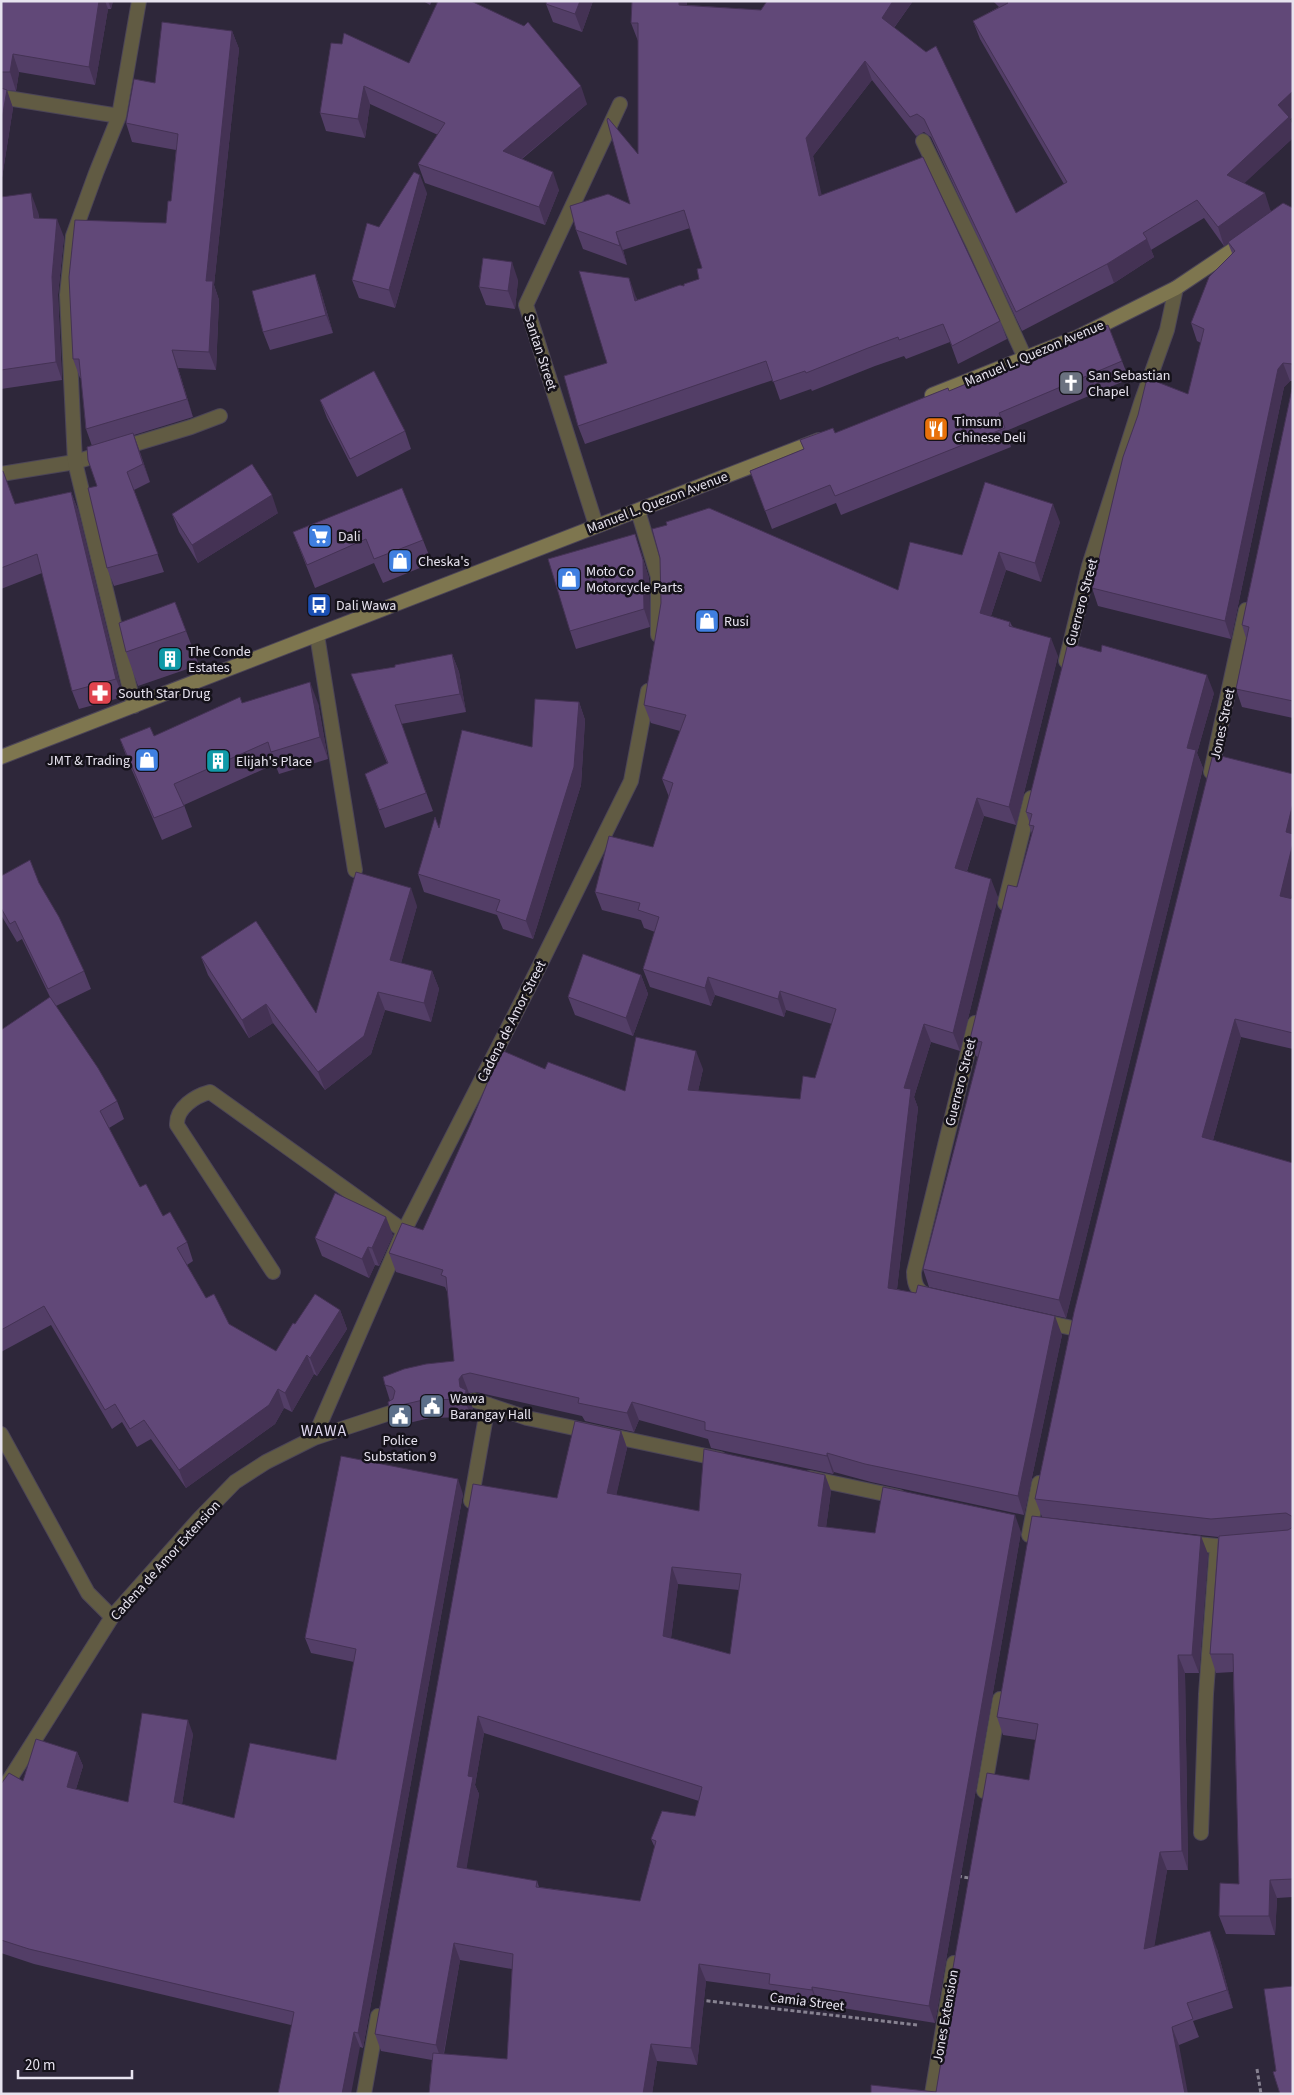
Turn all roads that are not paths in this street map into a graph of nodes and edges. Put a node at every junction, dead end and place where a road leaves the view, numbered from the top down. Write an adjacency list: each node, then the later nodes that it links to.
1 (139, 1): 4 (street)
2 (1, 98): 4 (street)
3 (620, 104): 15 (street, Santan Street)
4 (119, 116): 12 (street)
5 (923, 141): 8 (street)
6 (1255, 234): 7 (main road, Manuel L. Quezon Avenue)
7 (1176, 288): 8 (main road, Manuel L. Quezon Avenue); 19 (street, Guerrero Street)
8 (1025, 358): 9 (main road, Manuel L. Quezon Avenue)
9 (924, 398)
10 (220, 416): 12 (street)
11 (832, 435): 14 (main road, Manuel L. Quezon Avenue)
12 (75, 462): 13 (street); 21 (street)
13 (1, 474)
14 (638, 511): 15 (main road, Manuel L. Quezon Avenue); 18 (street)
15 (596, 526): 17 (main road, Manuel L. Quezon Avenue)
16 (1248, 601): 23 (street, Jones Street)
17 (317, 635): 21 (main road, Manuel L. Quezon Avenue); 25 (street)
18 (656, 646)
19 (1063, 672)
20 (650, 682): 28 (street, Cadena de Amor Street)
21 (134, 706): 22 (main road, Manuel L. Quezon Avenue)
22 (1, 757)
23 (1208, 785)
24 (1034, 788): 26 (street)
25 (355, 870)
26 (1002, 913)
27 (978, 1010): 30 (street, Guerrero Street)
28 (404, 1231): 29 (street); 37 (street, Cadena de Amor Street)
29 (273, 1272)
30 (948, 1301)
31 (1024, 1317): 32 (street)
32 (1072, 1328)
33 (474, 1400): 34 (street)
34 (488, 1406): 38 (street); 42 (street)
35 (393, 1412): 37 (street)
36 (1, 1434): 47 (street)
37 (314, 1438): 47 (street, Cadena de Amor Extension)
38 (731, 1461)
39 (1041, 1474): 46 (street)
40 (798, 1476): 41 (street)
41 (914, 1500)
42 (469, 1514)
43 (1168, 1540): 45 (street)
44 (1245, 1544): 45 (street)
45 (1217, 1546): 51 (street)
46 (1026, 1552)
47 (112, 1617): 49 (street, Cadena de Amor Extension)
48 (1002, 1686): 50 (street)
49 (1, 1793)
50 (982, 1801)
51 (1201, 1833)
52 (956, 1953): 55 (street, Jones Extension)
53 (380, 2005): 54 (street)
54 (364, 2094)
55 (932, 2094)

